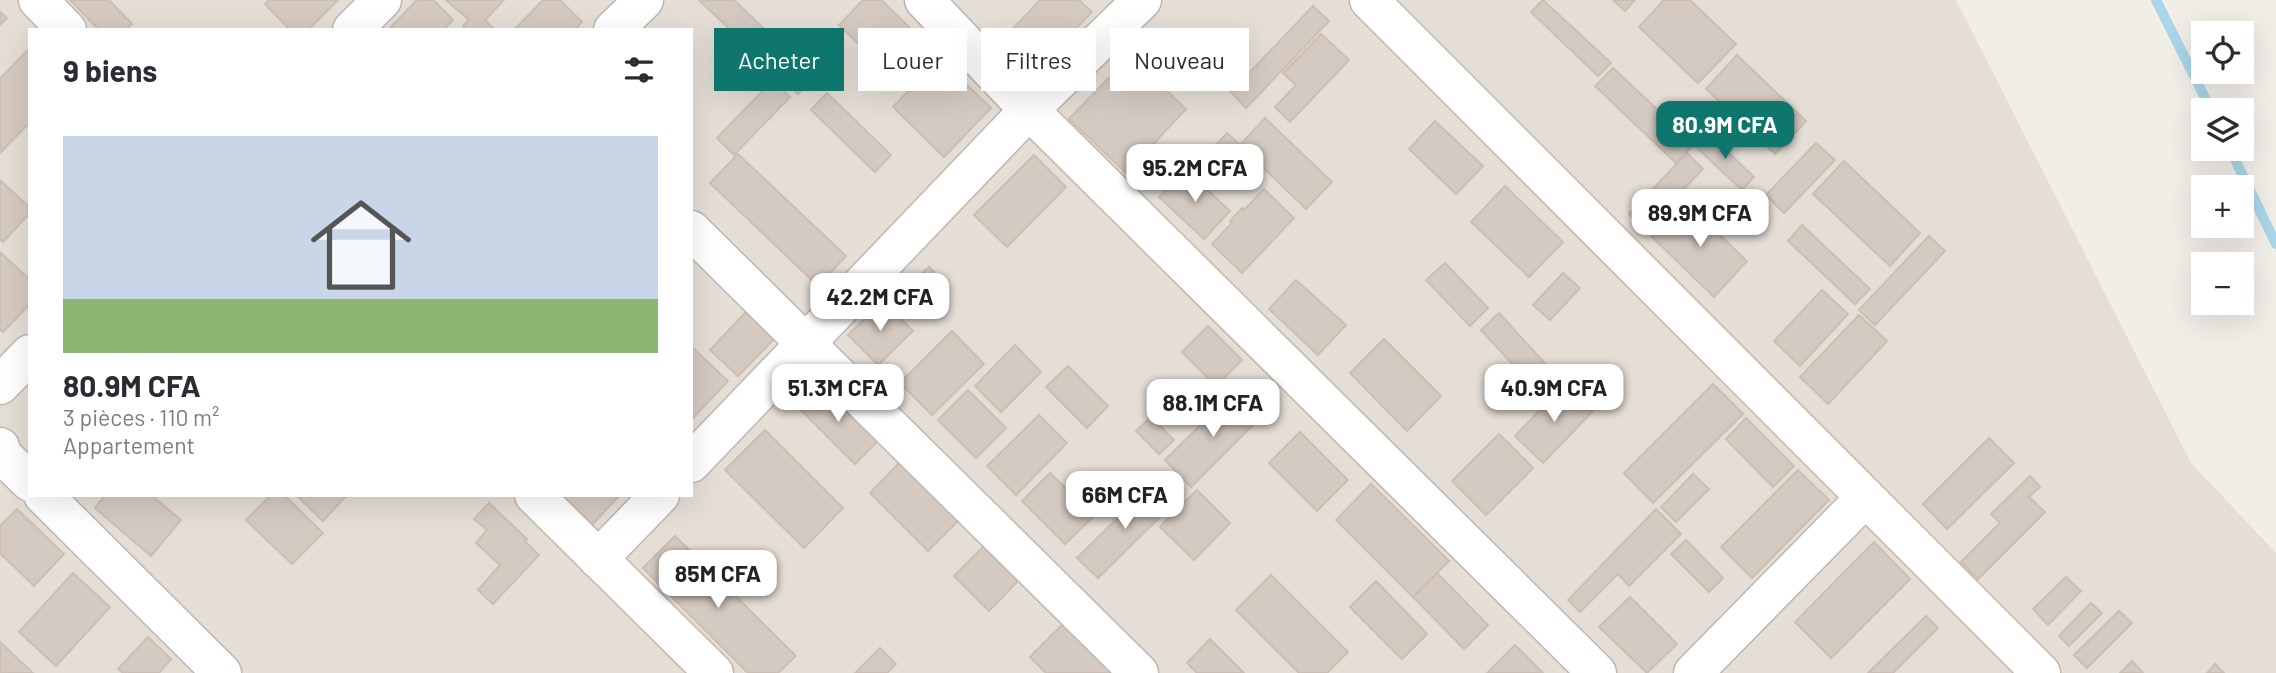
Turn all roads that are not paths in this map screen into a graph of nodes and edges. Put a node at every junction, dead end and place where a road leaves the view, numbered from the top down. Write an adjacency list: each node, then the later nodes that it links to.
1 (38, 0): 7 (street)
2 (382, 0): 8 (street)
3 (644, 0): 9 (street)
4 (924, 0): 10 (street)
5 (1142, 0): 10 (street)
6 (1370, 0): 21 (street)
7 (65, 28)
8 (354, 28)
9 (615, 28)
10 (1029, 110): 12 (street); 26 (street)
11 (693, 232): 12 (street)
12 (807, 343): 16 (street); 25 (street)
13 (28, 356): 14 (street)
14 (0, 385)
15 (0, 447): 17 (street)
16 (693, 461)
17 (28, 480)
18 (45, 497): 23 (street)
19 (536, 497): 22 (street)
20 (658, 497): 22 (street)
21 (1865, 498): 27 (street); 28 (street)
22 (598, 559): 24 (street)
23 (222, 673)
24 (714, 673)
25 (1139, 673)
26 (1597, 673)
27 (1693, 673)
28 (2040, 673)

